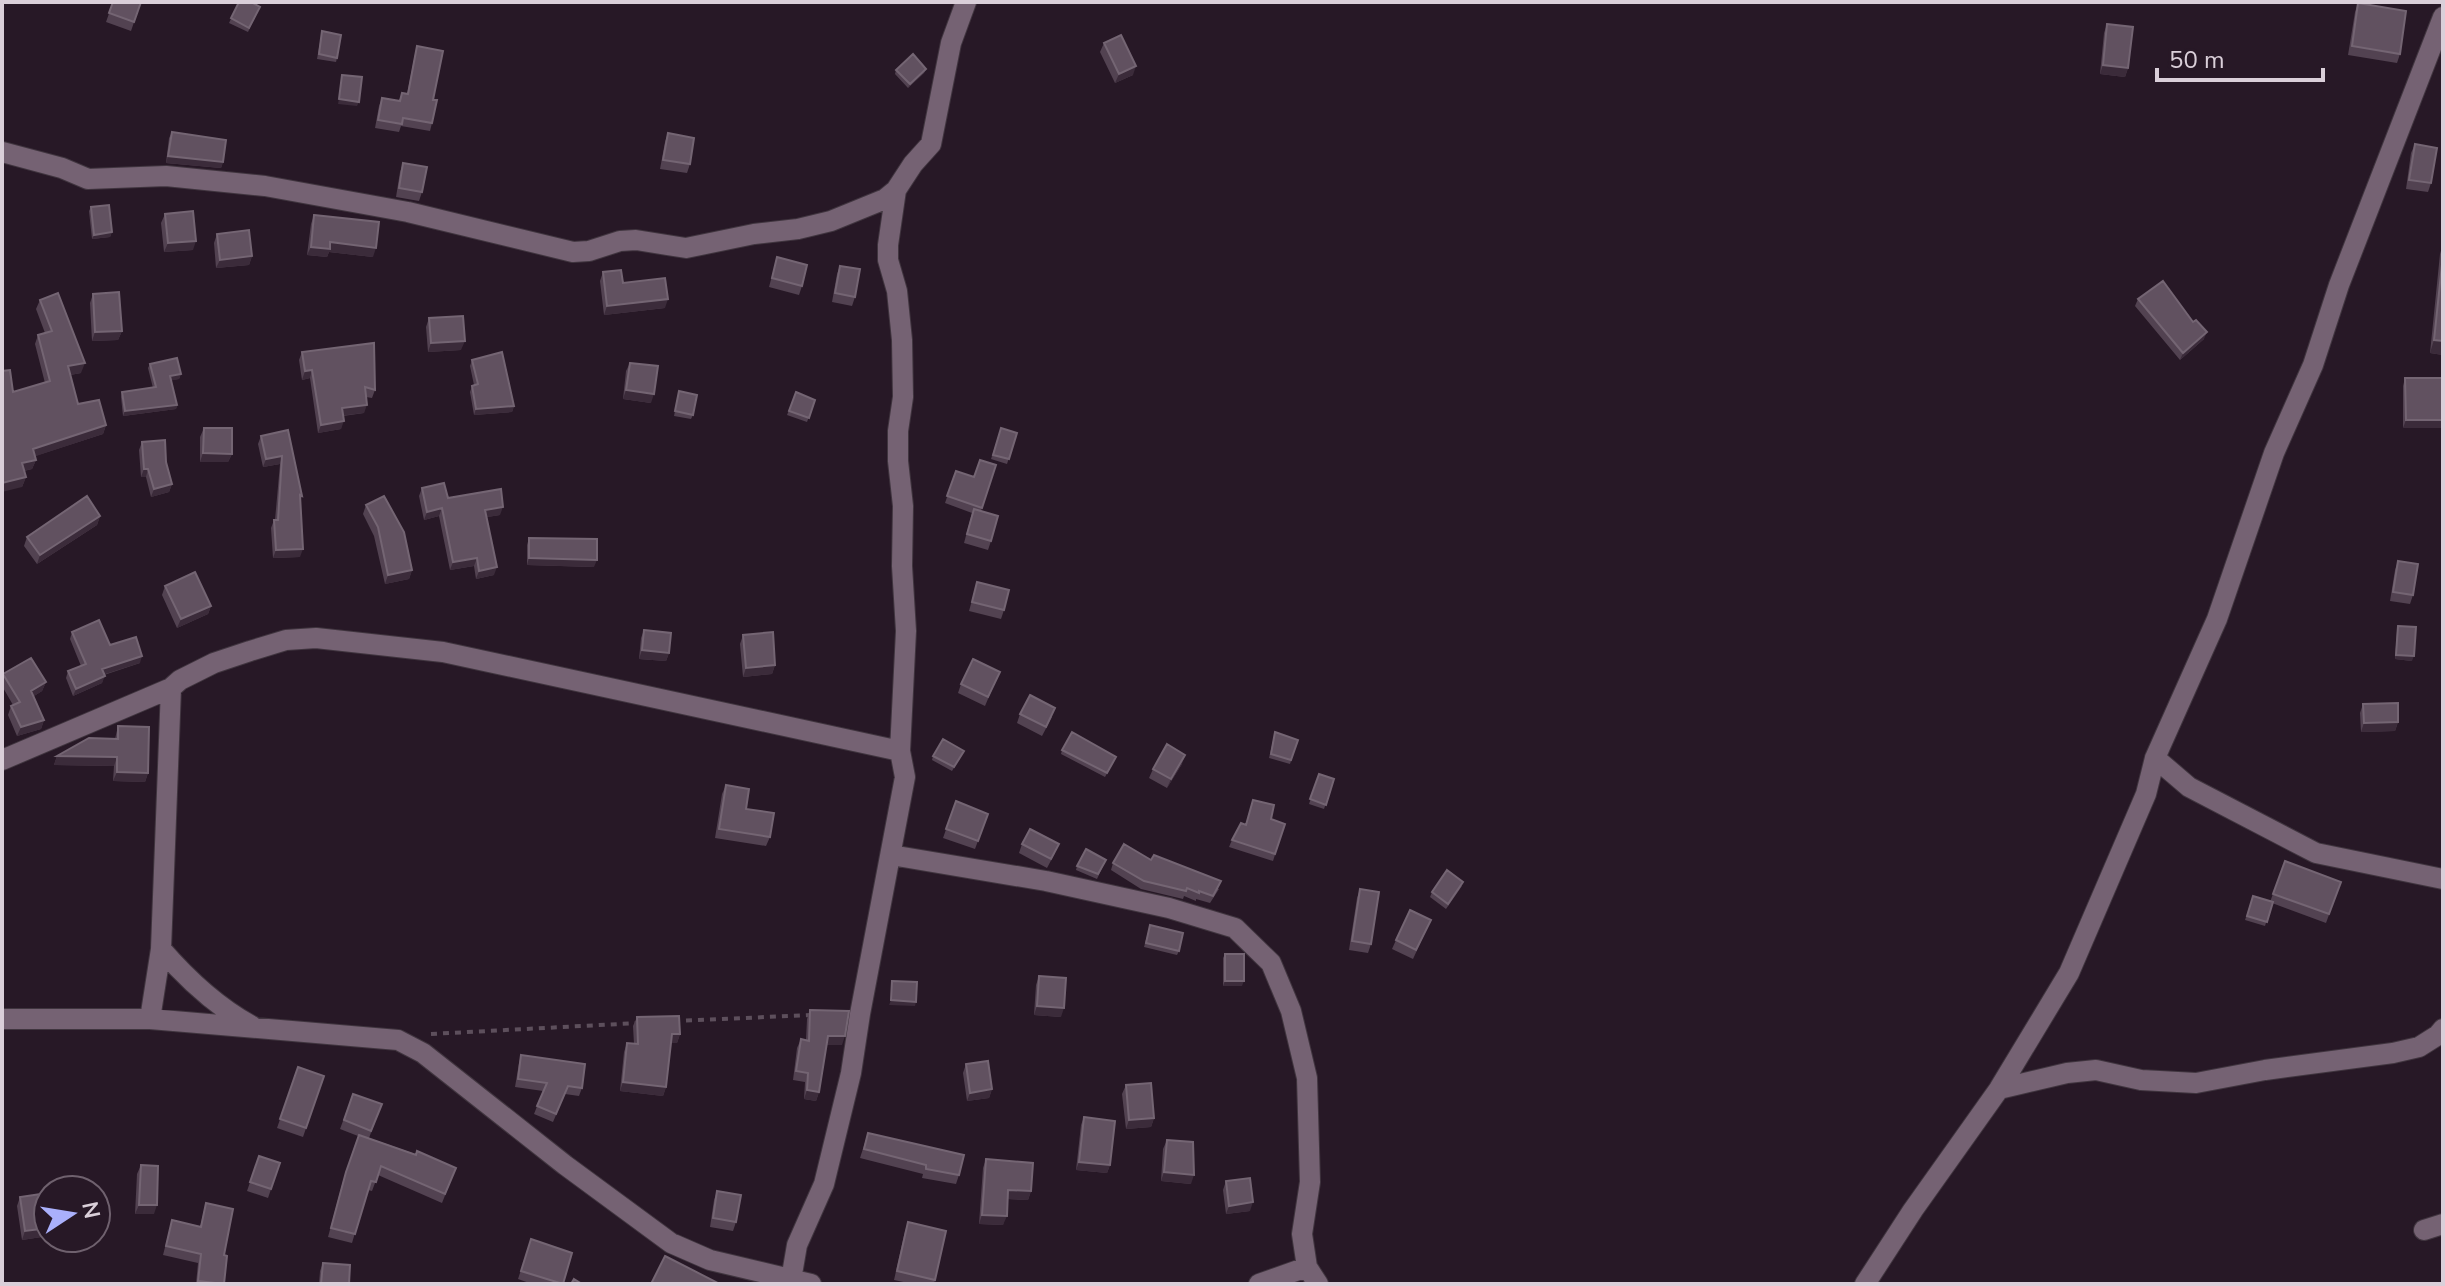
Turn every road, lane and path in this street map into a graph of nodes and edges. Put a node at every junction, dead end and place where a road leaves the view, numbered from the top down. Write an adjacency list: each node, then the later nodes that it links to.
1 (966, 2): 4 (street)
2 (2443, 17): 7 (street)
3 (2, 152): 4 (street)
4 (896, 190): 6 (street)
5 (171, 688): 6 (street); 8 (street); 11 (street)
6 (900, 751): 9 (street)
7 (2155, 758): 10 (street); 20 (street)
8 (2, 760)
9 (891, 855): 21 (street); 23 (street)
10 (2443, 879)
11 (161, 949): 14 (street); 17 (street)
12 (824, 1014): 15 (path)
13 (2, 1019): 14 (street)
14 (150, 1019): 17 (street)
15 (661, 1021)
16 (646, 1022): 19 (path)
17 (257, 1029): 19 (street)
18 (2443, 1029): 20 (street)
19 (398, 1040): 22 (street)
20 (1999, 1089): 25 (street)
21 (1312, 1275): 24 (street)
22 (750, 1277): 23 (street)
23 (801, 1282)
24 (1259, 1284)
25 (1865, 1284)

